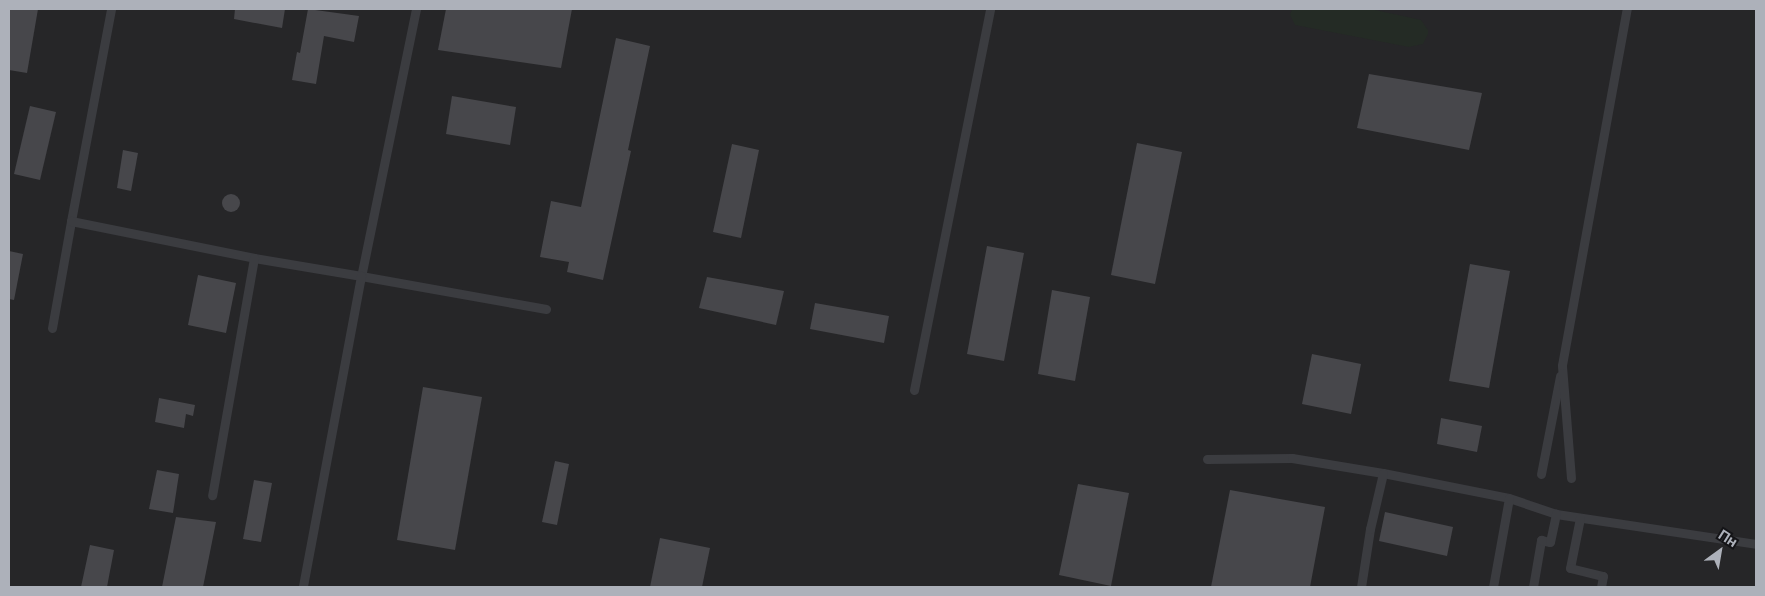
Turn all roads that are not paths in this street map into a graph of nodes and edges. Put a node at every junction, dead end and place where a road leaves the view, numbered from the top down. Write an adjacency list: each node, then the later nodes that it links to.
1 (111, 9): 5 (lane)
2 (416, 9): 7 (lane)
3 (990, 9): 11 (lane)
4 (1627, 9): 10 (lane)
5 (71, 221): 6 (lane); 9 (lane)
6 (254, 258): 7 (lane); 16 (lane)
7 (361, 276): 8 (lane); 21 (lane)
8 (546, 309)
9 (52, 328)
10 (1562, 364): 14 (lane); 15 (lane)
11 (914, 390)
12 (1207, 459): 13 (lane)
13 (1383, 473): 17 (lane); 22 (lane)
14 (1541, 474)
15 (1571, 478)
16 (212, 496)
17 (1508, 498): 18 (lane); 23 (lane)
18 (1556, 514): 19 (lane); 24 (lane)
19 (1580, 518): 20 (lane); 25 (lane)
20 (1756, 544)
21 (303, 587)
22 (1361, 587)
23 (1493, 587)
24 (1533, 587)
25 (1601, 587)

